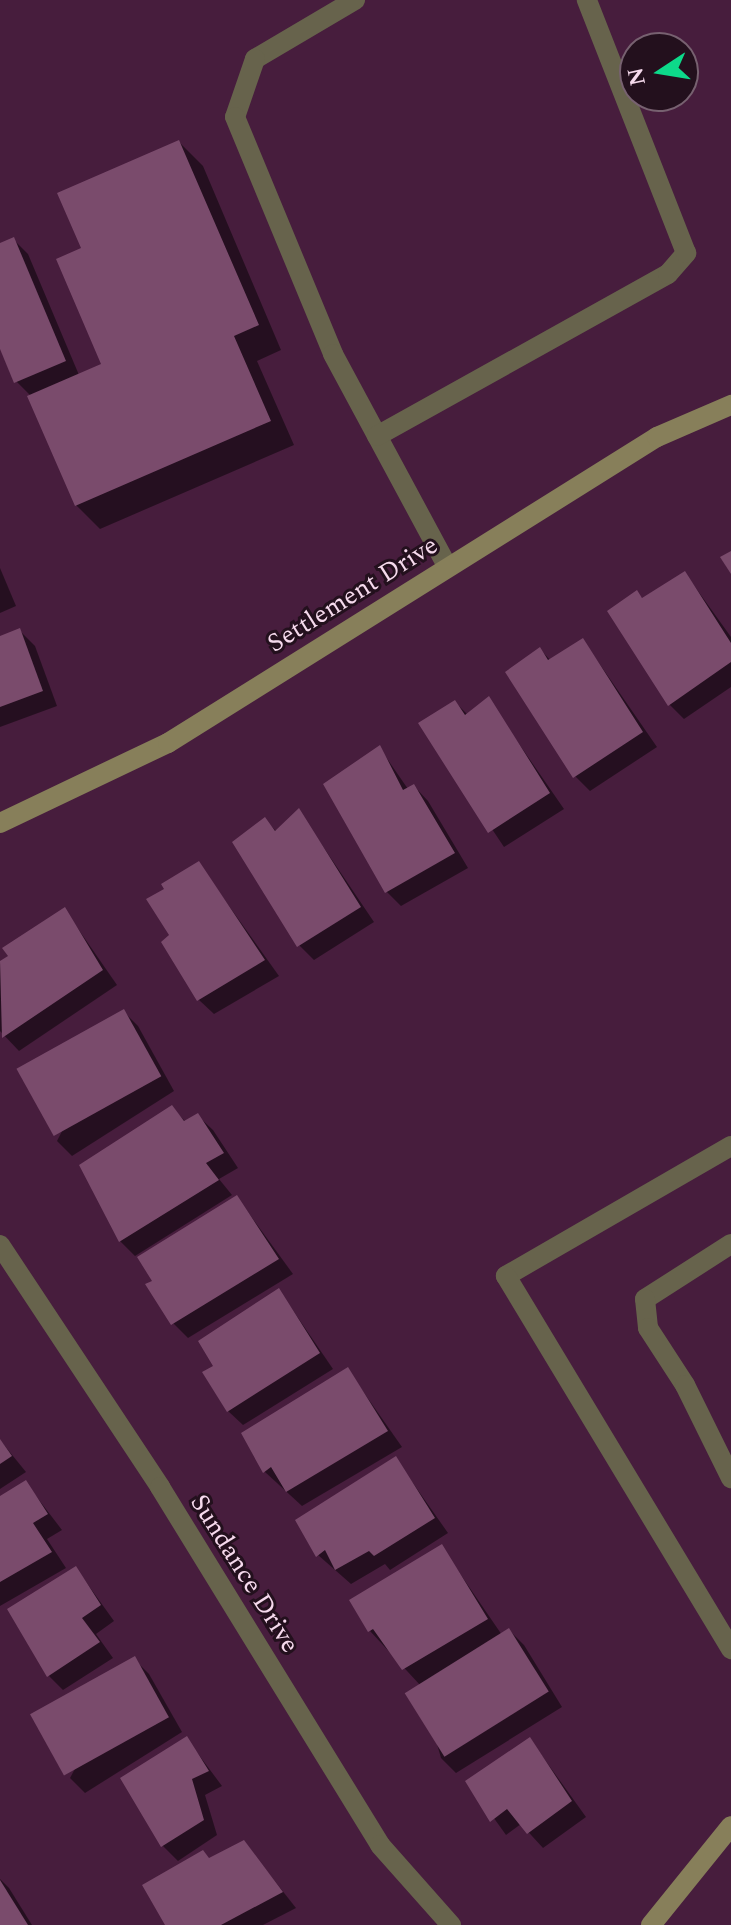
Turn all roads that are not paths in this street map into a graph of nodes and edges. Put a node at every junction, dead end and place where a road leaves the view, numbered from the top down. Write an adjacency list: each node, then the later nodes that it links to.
1 (355, 0): 4 (street)
2 (587, 0): 4 (street)
3 (731, 405): 5 (street, Settlement Drive)
4 (377, 436): 5 (street)
5 (447, 566): 6 (street, Settlement Drive)
6 (0, 823)
7 (731, 1146): 11 (street)
8 (731, 1244): 10 (street)
9 (0, 1245): 13 (street, Sundance Drive)
10 (731, 1478)
11 (731, 1649)
12 (731, 1826): 14 (street)
13 (451, 1925)
14 (651, 1925)

